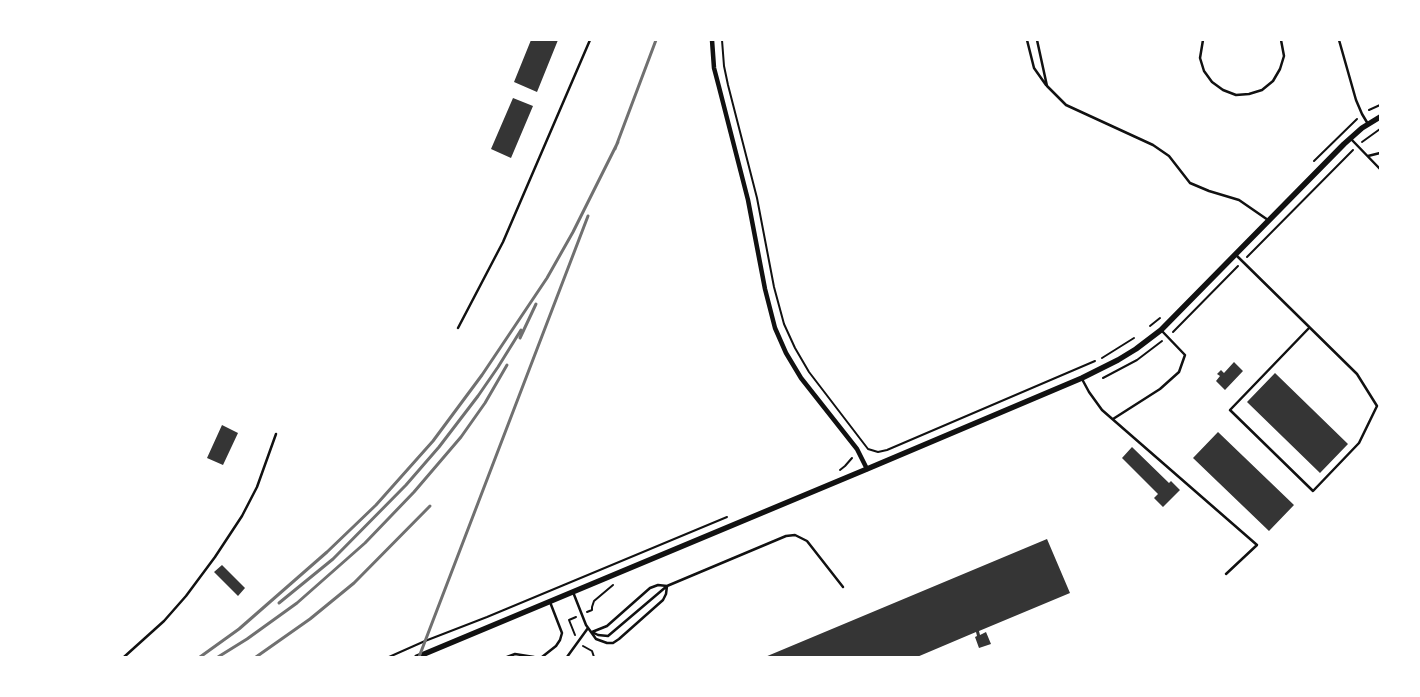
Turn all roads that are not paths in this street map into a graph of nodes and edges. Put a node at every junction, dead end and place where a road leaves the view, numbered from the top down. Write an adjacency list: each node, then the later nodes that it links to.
1 (590, 40): 17 (lane)
2 (712, 40): 23 (street)
3 (1027, 40): 8 (lane)
4 (1037, 40): 8 (lane)
5 (1203, 40): 6 (lane)
6 (1281, 40)
7 (1339, 40): 10 (lane)
8 (1047, 86): 15 (lane)
9 (1380, 117): 10 (street)
10 (1368, 124): 11 (street)
11 (1350, 138): 13 (lane); 15 (street)
12 (1380, 152): 13 (lane)
13 (1368, 156): 14 (lane)
14 (1380, 168)
15 (1269, 221): 16 (street)
16 (1236, 255): 18 (lane); 19 (street)
17 (458, 328)
18 (1310, 328): 18 (lane)
19 (1161, 330): 20 (street); 21 (lane)
20 (1082, 378): 21 (lane); 23 (street)
21 (1112, 419): 24 (lane)
22 (276, 434): 31 (lane)
23 (867, 469): 27 (street)
24 (1226, 574)
25 (666, 586): 26 (lane); 30 (lane); 30 (lane); 30 (lane)
26 (843, 587)
27 (573, 592): 28 (street); 29 (lane)
28 (550, 602): 32 (street); 35 (lane)
29 (588, 628): 30 (lane); 36 (lane)
30 (592, 632)
31 (124, 657)
32 (417, 657)
33 (507, 657): 34 (lane)
34 (534, 657)
35 (542, 657)
36 (567, 657)

